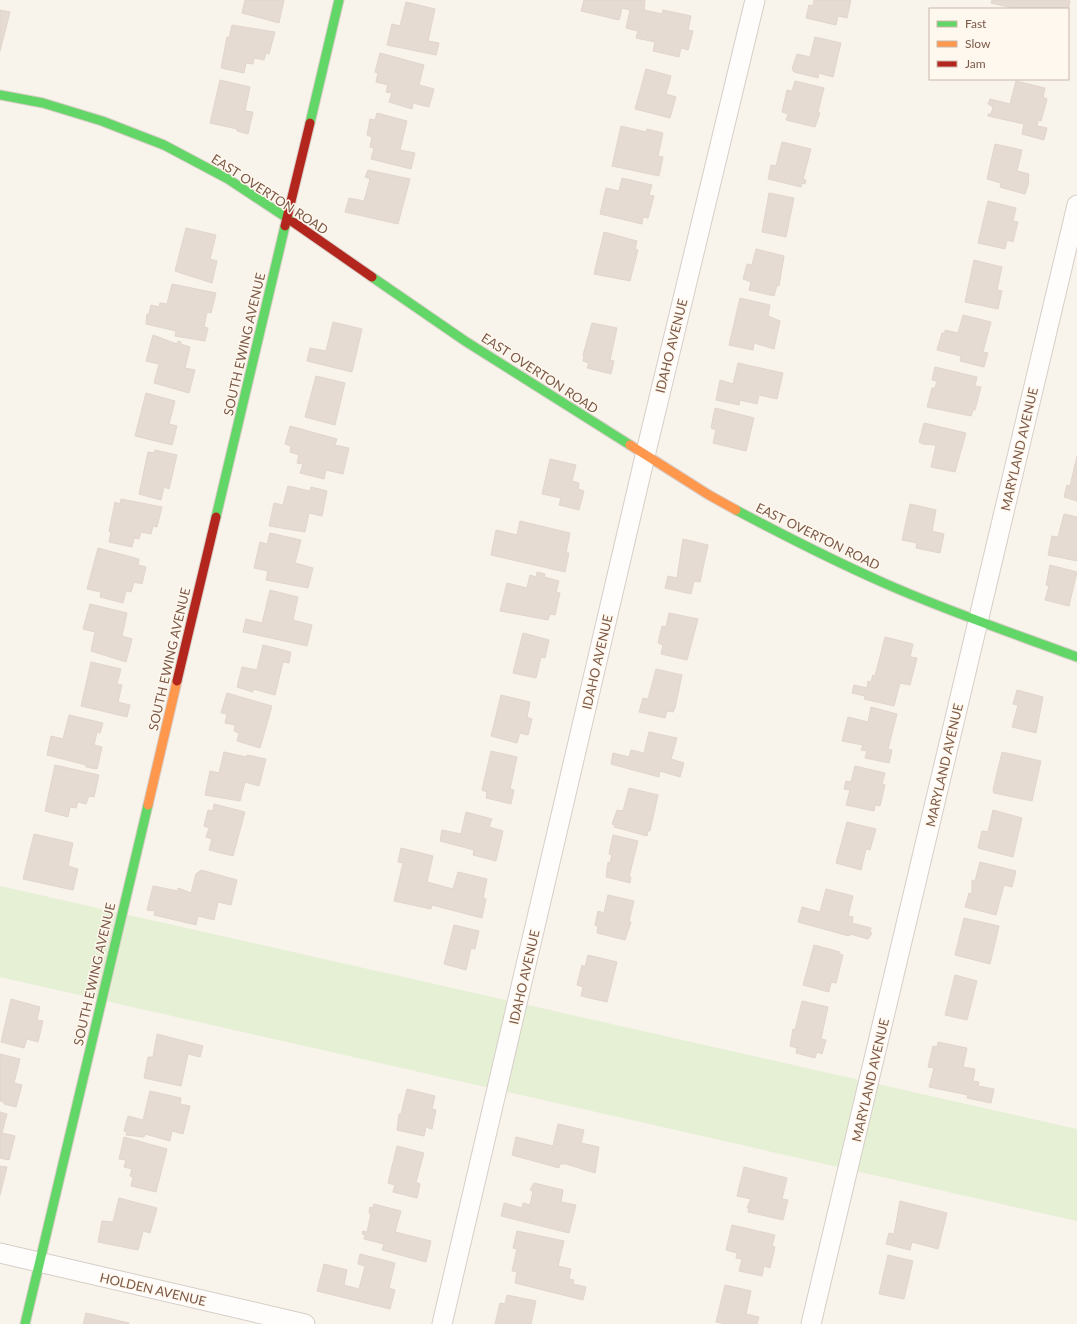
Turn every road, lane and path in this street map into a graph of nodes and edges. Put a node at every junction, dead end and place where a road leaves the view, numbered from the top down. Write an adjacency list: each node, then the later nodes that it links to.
1 (339, 0): 5 (street, SOUTH EWING AVENUE)
2 (755, 0): 6 (street, IDAHO AVENUE)
3 (0, 95): 5 (street, EAST OVERTON ROAD)
4 (1077, 205): 7 (street, MARYLAND AVENUE)
5 (287, 218): 6 (street, EAST OVERTON ROAD); 10 (street, SOUTH EWING AVENUE)
6 (645, 456): 7 (street, EAST OVERTON ROAD); 13 (street, IDAHO AVENUE)
7 (978, 621): 8 (street, EAST OVERTON ROAD); 14 (street, MARYLAND AVENUE)
8 (1077, 658)
9 (0, 1253): 10 (street, HOLDEN AVENUE)
10 (40, 1262): 11 (street, SOUTH EWING AVENUE); 12 (street, HOLDEN AVENUE)
11 (25, 1324)
12 (305, 1324)
13 (442, 1324)
14 (811, 1324)

